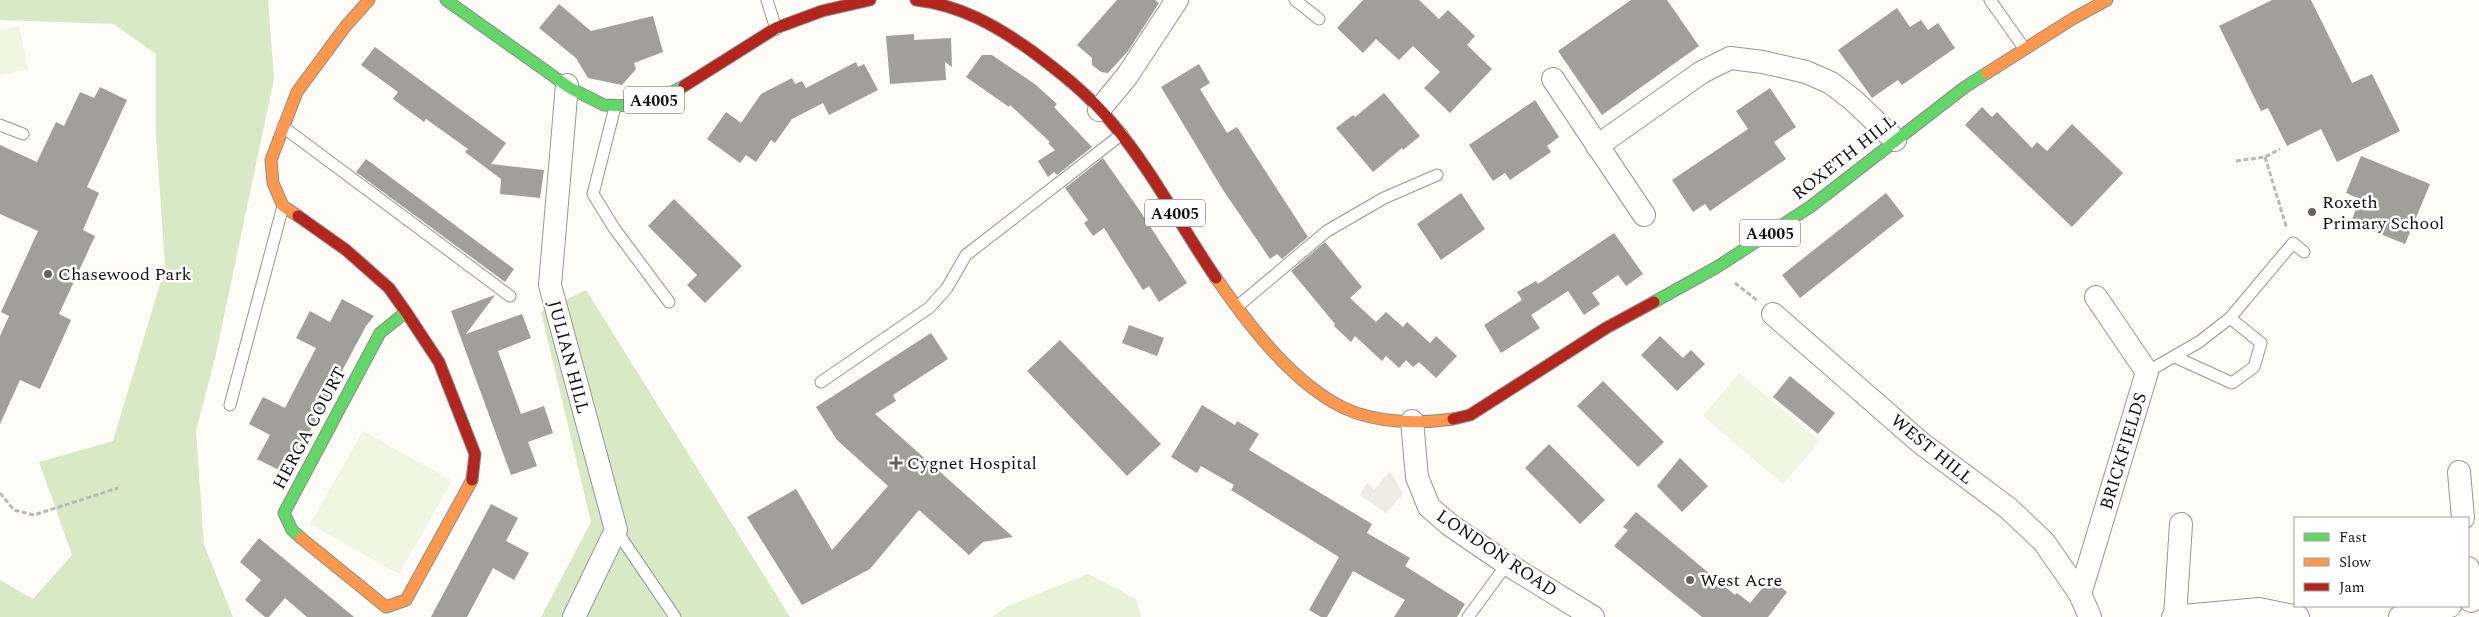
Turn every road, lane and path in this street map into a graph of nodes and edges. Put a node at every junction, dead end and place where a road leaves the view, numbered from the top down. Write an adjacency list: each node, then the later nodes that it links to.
1 (369, 0): 20 (main road)
2 (446, 0): 16 (main road, A4005)
3 (767, 0): 13 (lane)
4 (870, 0): 13 (main road, A4005)
5 (916, 0): 11 (main road, A4005)
6 (966, 0): 11 (lane)
7 (1177, 0): 18 (street)
8 (1295, 0): 12 (lane)
9 (1990, 0): 14 (lane)
10 (2108, 0): 14 (main road, ROXETH HILL / A4005)
11 (961, 12): 18 (main road, A4005)
12 (1319, 19)
13 (776, 29): 17 (main road, A4005)
14 (2024, 48): 23 (main road, ROXETH HILL / A4005)
15 (1553, 79): 24 (street)
16 (567, 85): 17 (main road, A4005); 51 (street, JULIAN HILL)
17 (615, 108): 36 (lane)
18 (1100, 110): 22 (main road, A4005)
19 (0, 125): 21 (lane)
20 (284, 127): 29 (main road); 34 (lane)
21 (23, 134)
22 (1122, 134): 37 (main road, A4005); 43 (lane)
23 (1895, 140): 24 (street); 33 (main road, ROXETH HILL / A4005)
24 (1597, 146): 30 (street)
25 (2280, 149): 26 (path)
26 (2265, 157): 27 (path); 31 (path)
27 (2236, 161)
28 (1437, 175): 37 (lane)
29 (283, 206): 38 (main road, HERGA COURT); 44 (lane)
30 (1644, 215)
31 (2287, 230)
32 (2304, 252): 40 (lane)
33 (1717, 267): 39 (path); 45 (main road, ROXETH HILL / A4005)
34 (510, 296)
35 (2096, 297): 42 (street, BRICKFIELDS)
36 (669, 302)
37 (1238, 306): 45 (main road, A4005)
38 (406, 312): 38 (main road, HERGA COURT)
39 (1773, 314): 53 (street, WEST HILL)
40 (2230, 318): 41 (lane); 41 (lane)
41 (2175, 358): 42 (lane)
42 (2147, 372): 53 (street, BRICKFIELDS)
43 (821, 382)
44 (230, 405)
45 (1412, 421): 52 (street, LONDON ROAD)
46 (2459, 472): 49 (street)
47 (118, 488): 48 (path)
48 (0, 493)
49 (2463, 517)
50 (2181, 524): 60 (street)
51 (616, 530): 55 (street); 56 (lane)
52 (1508, 564): 57 (lane); 58 (street, LONDON ROAD)
53 (2080, 594): 59 (street)
54 (2445, 607): 62 (street)
55 (574, 617)
56 (675, 617)
57 (1468, 617)
58 (1593, 617)
59 (2090, 617)
60 (2174, 617): 61 (street)
61 (2298, 617)
62 (2400, 617)

